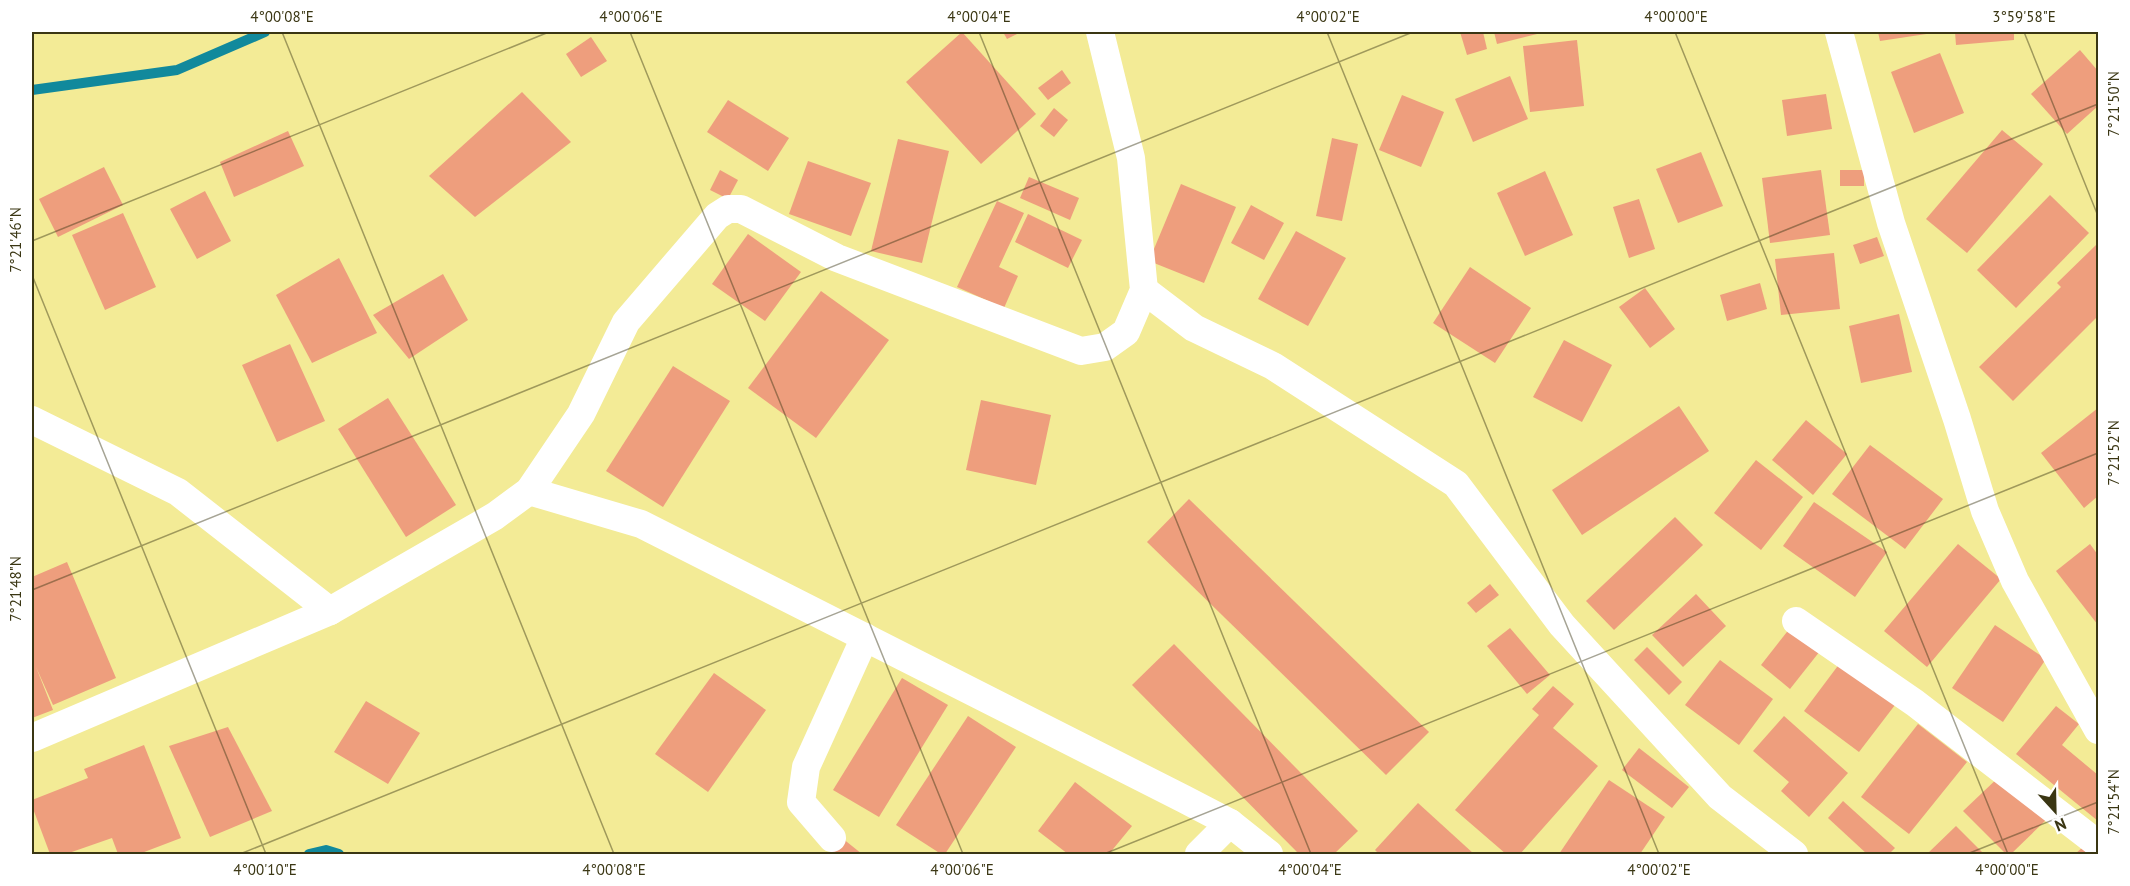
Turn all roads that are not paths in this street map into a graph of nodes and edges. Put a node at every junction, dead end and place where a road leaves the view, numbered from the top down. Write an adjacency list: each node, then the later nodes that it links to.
1 (1100, 32): 3 (street)
2 (1839, 32): 9 (street)
3 (1144, 290): 5 (street); 16 (street)
4 (32, 420): 6 (street)
5 (530, 491): 6 (street); 8 (street)
6 (330, 611): 10 (street)
7 (1796, 621): 13 (street)
8 (865, 637): 11 (street); 12 (street)
9 (2098, 730)
10 (32, 738)
11 (1230, 823): 14 (street); 15 (street)
12 (832, 838)
13 (2098, 844)
14 (1199, 855)
15 (1269, 855)
16 (1794, 855)

